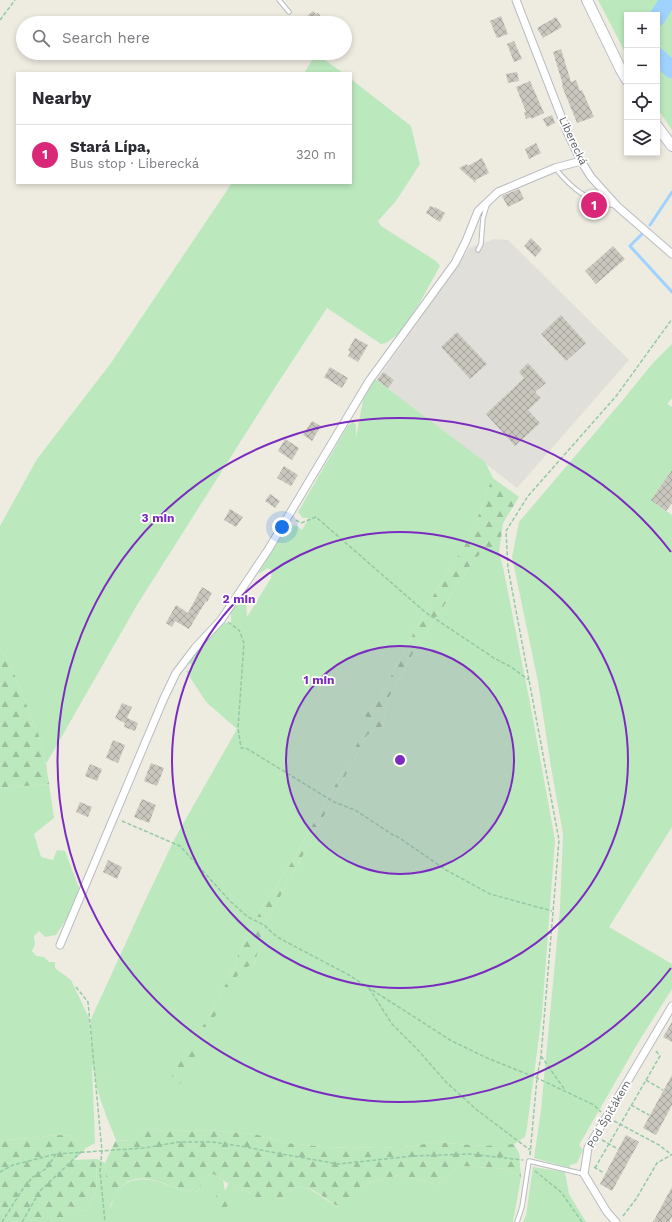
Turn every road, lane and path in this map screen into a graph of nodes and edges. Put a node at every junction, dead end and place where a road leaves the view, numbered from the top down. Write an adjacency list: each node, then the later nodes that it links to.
1 (15, 0): 6 (path)
2 (279, 0): 5 (lane)
3 (516, 0): 10 (street, Liberecká)
4 (587, 0): 7 (main road)
5 (289, 12)
6 (0, 20)
7 (624, 75)
8 (660, 130): 9 (main road)
9 (672, 146)
10 (581, 161): 11 (street); 13 (street, Liberecká)
11 (555, 168): 12 (street); 13 (lane)
12 (489, 200): 14 (lane); 17 (street)
13 (618, 206): 15 (street, Liberecká)
14 (478, 250)
15 (672, 254)
16 (672, 319): 19 (path)
17 (289, 516): 18 (street); 19 (path)
18 (221, 620): 20 (street); 21 (path)
19 (529, 680): 21 (path)
20 (114, 818): 22 (street); 24 (path)
21 (553, 912): 27 (path)
22 (60, 945)
23 (76, 987): 40 (path)
24 (369, 988): 28 (path); 39 (path)
25 (672, 1006): 34 (street, Pod Špičákem)
26 (653, 1049): 29 (path)
27 (541, 1056): 28 (path); 31 (path)
28 (537, 1078): 31 (path); 39 (path)
29 (646, 1080): 30 (path); 32 (path)
30 (663, 1090)
31 (566, 1092): 34 (path)
32 (631, 1106): 33 (path); 35 (path)
33 (649, 1115)
34 (606, 1116): 35 (path); 36 (street, Pod Špičákem)
35 (620, 1124): 37 (path); 43 (path)
36 (595, 1136): 37 (path); 45 (street, Pod Špičákem)
37 (609, 1143): 38 (path); 46 (path)
38 (618, 1149)
39 (530, 1150): 44 (path)
40 (102, 1151): 41 (path); 44 (path); 53 (path)
41 (81, 1152): 42 (path); 52 (path)
42 (56, 1154): 47 (path); 51 (path)
43 (672, 1155): 50 (path)
44 (529, 1161): 49 (lane); 54 (lane); 55 (path)
45 (586, 1162): 46 (path); 49 (street, Pod Špičákem)
46 (595, 1168): 48 (path)
47 (0, 1172)
48 (604, 1173)
49 (584, 1174): 56 (street)
50 (623, 1216)
51 (2, 1222)
52 (22, 1222)
53 (105, 1222)
54 (518, 1222)
55 (582, 1222)
56 (616, 1222)

